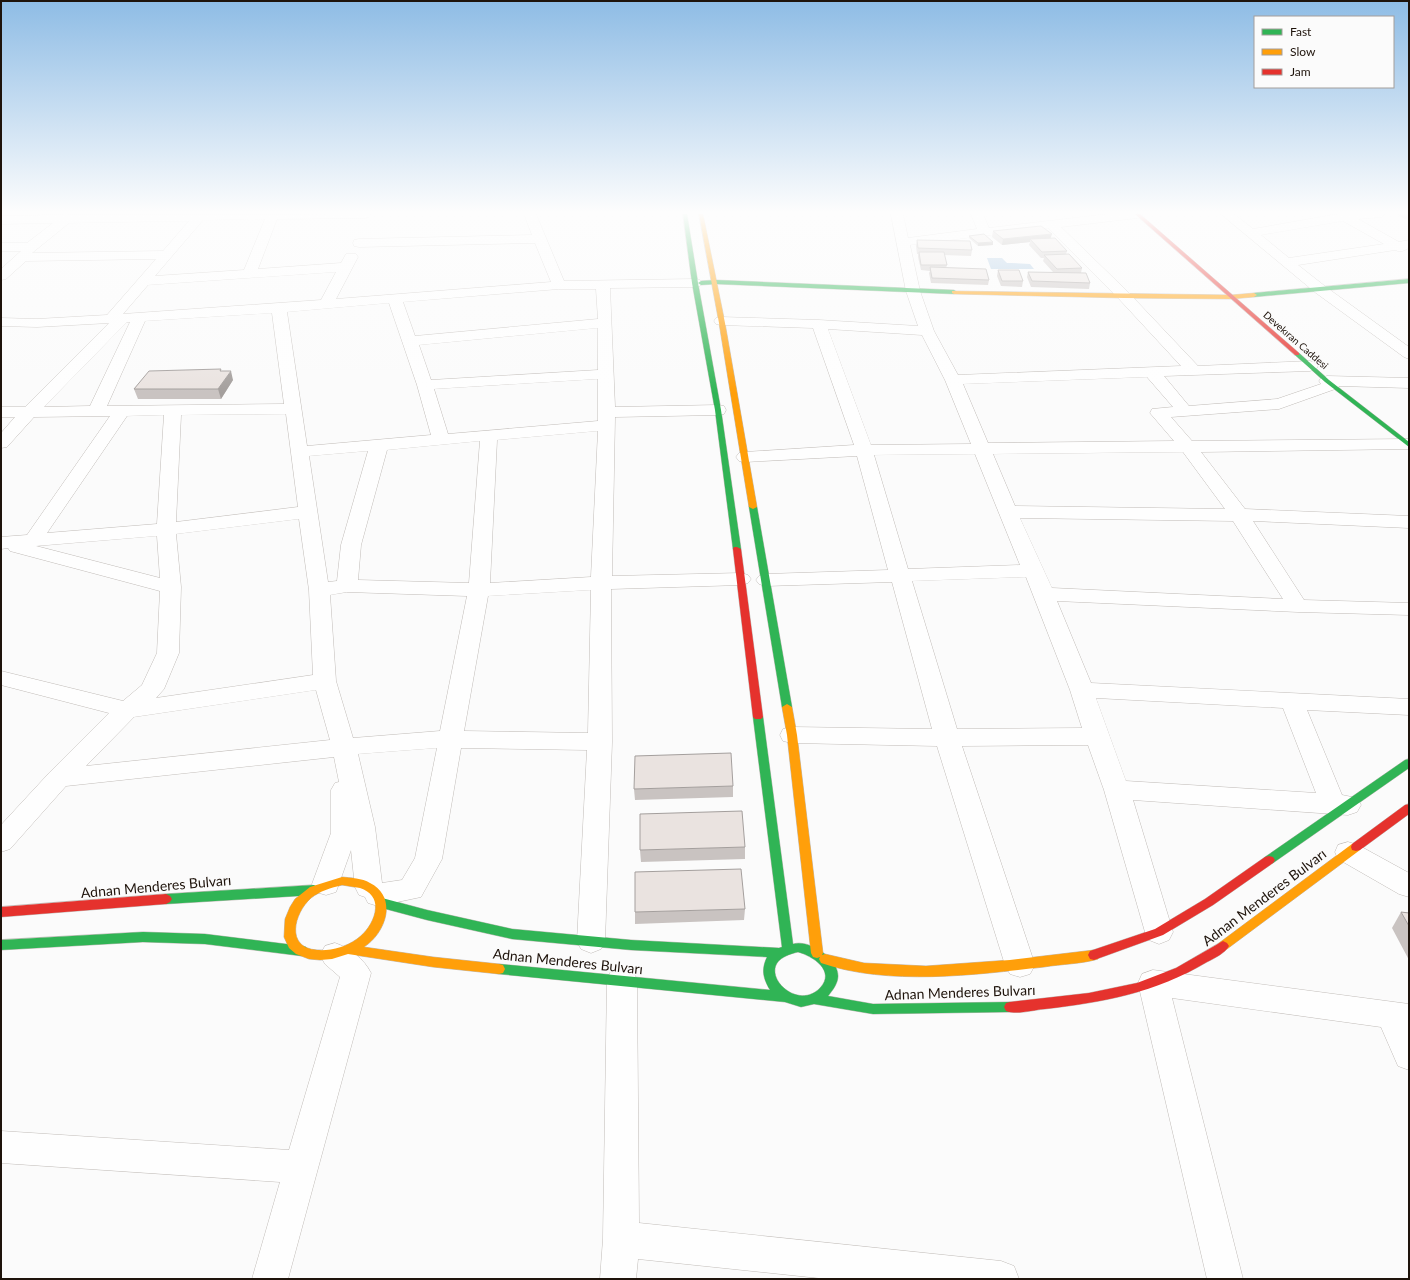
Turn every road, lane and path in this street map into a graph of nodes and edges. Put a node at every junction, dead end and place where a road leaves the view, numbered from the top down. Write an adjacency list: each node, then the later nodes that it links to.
1 (149, 274): 11 (street)
2 (240, 274): 11 (street)
3 (341, 274): 22 (street)
4 (554, 274): 16 (street)
5 (694, 274): 13 (main road)
6 (714, 274): 12 (main road)
7 (909, 274): 18 (street)
8 (1104, 274): 19 (street)
9 (1205, 274): 20 (main road, Devekıran Caddesi)
10 (1302, 274): 17 (street)
11 (143, 281): 25 (street)
12 (716, 282): 13 (main road); 18 (main road); 26 (main road)
13 (695, 283): 15 (street); 42 (main road)
14 (1407, 283): 17 (main road)
15 (603, 284): 16 (street); 28 (street)
16 (559, 285): 21 (street)
17 (1321, 290): 20 (main road); 32 (street)
18 (913, 291): 19 (main road); 30 (street)
19 (1124, 296): 20 (main road); 34 (street)
20 (1231, 297): 33 (main road, Devekıran Caddesi)
21 (395, 299): 22 (street); 31 (street)
22 (326, 304): 23 (street)
23 (279, 308): 24 (street); 41 (street)
24 (140, 317): 25 (street); 48 (street)
25 (117, 319): 27 (street); 47 (street)
26 (721, 321): 29 (street); 59 (main road)
27 (1, 322)
28 (605, 323): 31 (street); 36 (street)
29 (819, 324): 30 (street); 56 (street)
30 (927, 331): 37 (street)
31 (410, 341): 40 (street)
32 (1409, 354)
33 (1310, 366): 34 (street); 38 (main road, Devekıran Caddesi)
34 (1194, 371): 35 (street)
35 (1151, 372): 37 (street); 45 (street)
36 (605, 374): 40 (street); 49 (street)
37 (952, 380): 57 (street)
38 (1329, 383): 39 (street); 45 (street); 53 (main road, Devekıran Caddesi)
39 (1409, 383)
40 (425, 385): 51 (street)
41 (294, 409): 44 (street); 58 (street)
42 (718, 410): 49 (street); 69 (main road)
43 (122, 411): 44 (street); 48 (street); 65 (street)
44 (174, 411): 64 (street)
45 (1185, 411): 55 (street)
46 (1, 412): 47 (street)
47 (29, 412): 48 (street); 52 (street)
48 (96, 412)
49 (606, 419): 50 (street); 71 (street)
50 (489, 435): 51 (street); 75 (street)
51 (441, 439): 54 (street)
52 (1, 443)
53 (1408, 444): 55 (street)
54 (379, 445): 58 (street); 72 (street)
55 (1188, 447): 57 (street); 62 (street)
56 (864, 450): 57 (street); 59 (street); 68 (street)
57 (982, 450): 61 (street)
58 (299, 452): 60 (street)
59 (745, 457): 70 (main road)
60 (308, 512): 64 (street); 74 (street)
61 (1008, 512): 62 (street); 67 (street)
62 (1239, 515): 63 (street); 77 (street)
63 (1409, 522)
64 (166, 529): 65 (street); 73 (street)
65 (33, 540): 66 (street)
66 (1, 543): 73 (street)
67 (1033, 571): 68 (street); 76 (street)
68 (901, 575): 70 (street); 87 (street)
69 (741, 579): 71 (street); 105 (main road)
70 (766, 580): 85 (main road)
71 (601, 583): 75 (street); 89 (street)
72 (347, 586): 74 (street); 75 (street)
73 (171, 587): 84 (street)
74 (319, 590): 80 (street)
75 (479, 590): 88 (street)
76 (1044, 594): 77 (street); 81 (street)
77 (1298, 606): 78 (street)
78 (1409, 609)
79 (1, 678): 84 (street)
80 (325, 681): 84 (street); 90 (street)
81 (1082, 690): 82 (street); 86 (street)
82 (1292, 701): 83 (street); 94 (street)
83 (1409, 707)
84 (127, 710): 92 (street)
85 (792, 735): 87 (street); 109 (main road)
86 (1097, 736): 87 (street); 93 (street)
87 (947, 738): 112 (street)
88 (450, 739): 89 (street); 90 (street); 100 (street)
89 (600, 742): 103 (street)
90 (344, 747): 92 (street); 99 (street); 100 (street)
91 (1409, 762): 94 (main road, Adnan Menderes Bulvarı)
92 (59, 778): 96 (street)
93 (1117, 790): 94 (street); 102 (street)
94 (1340, 804): 102 (main road, Adnan Menderes Bulvarı)
95 (1409, 808): 97 (main road, Adnan Menderes Bulvarı)
96 (1, 842)
97 (1348, 852): 98 (street); 114 (main road, Adnan Menderes Bulvarı)
98 (1409, 886)
99 (320, 887): 100 (main road); 101 (main road, Adnan Menderes Bulvarı); 106 (main road)
100 (377, 895): 103 (main road, Adnan Menderes Bulvarı); 107 (main road)
101 (1, 912)
102 (1159, 932): 112 (main road, Adnan Menderes Bulvarı)
103 (591, 941): 108 (main road, Adnan Menderes Bulvarı)
104 (6, 942): 106 (main road); 110 (main road)
105 (788, 949): 108 (main road); 109 (main road)
106 (302, 951): 107 (main road)
107 (342, 952): 113 (main road, Adnan Menderes Bulvarı); 120 (street)
108 (780, 953): 115 (main road)
109 (817, 953): 111 (main road)
110 (1, 957)
111 (825, 959): 112 (main road, Adnan Menderes Bulvarı); 116 (main road)
112 (1020, 965)
113 (622, 980): 115 (main road, Adnan Menderes Bulvarı); 121 (street)
114 (1153, 983): 116 (main road, Adnan Menderes Bulvarı); 117 (street); 125 (street)
115 (784, 997): 116 (main road)
116 (816, 999)
117 (1401, 1016): 118 (street)
118 (1409, 1056)
119 (1, 1147): 120 (street)
120 (301, 1167): 122 (street)
121 (621, 1239): 123 (street); 124 (street)
122 (270, 1279)
123 (618, 1279)
124 (1001, 1279)
125 (1225, 1279)

